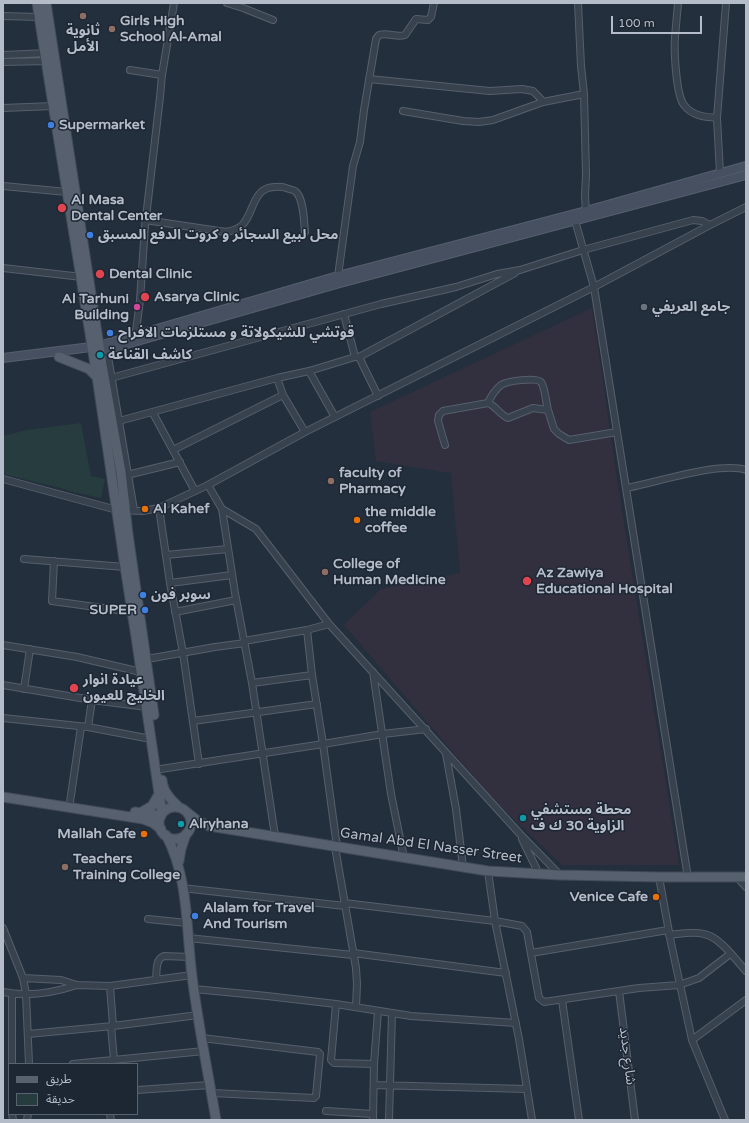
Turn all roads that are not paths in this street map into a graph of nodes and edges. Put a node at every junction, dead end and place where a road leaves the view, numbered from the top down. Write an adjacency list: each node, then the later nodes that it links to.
1 (37, 3): 10 (main road)
2 (46, 3): 13 (main road)
3 (174, 3): 16 (street)
4 (227, 3): 11 (street)
5 (434, 3): 17 (street)
6 (578, 3): 18 (street)
7 (678, 3): 23 (street)
8 (726, 3): 23 (street)
9 (3, 16): 10 (street)
10 (39, 17): 13 (main road)
11 (273, 20)
12 (3, 55): 13 (street)
13 (50, 57): 14 (street); 20 (main road); 43 (main road)
14 (3, 62)
15 (130, 70): 16 (street)
16 (162, 76): 32 (street)
17 (369, 79): 19 (street); 39 (street)
18 (584, 94): 19 (street); 30 (street)
19 (542, 102): 22 (street)
20 (53, 106): 21 (street); 28 (main road)
21 (3, 108)
22 (403, 111)
23 (718, 118): 25 (street)
24 (746, 166): 25 (main road)
25 (720, 173): 30 (main road)
26 (746, 175): 30 (main road)
27 (3, 186): 28 (street)
28 (67, 192): 38 (main road)
29 (746, 207): 33 (street)
30 (586, 214): 31 (main road)
31 (574, 218): 35 (street); 39 (main road)
32 (145, 220): 34 (street); 42 (street)
33 (710, 224): 35 (street); 40 (street)
34 (305, 232)
35 (583, 250): 37 (street); 40 (street)
36 (3, 268): 38 (street)
37 (520, 270): 41 (street); 45 (street)
38 (82, 277): 43 (main road)
39 (339, 280): 42 (main road)
40 (594, 287): 53 (street); 60 (street)
41 (344, 314): 45 (street); 50 (street)
42 (135, 338): 43 (main road)
43 (98, 350): 44 (main road); 46 (main road); 49 (main road); 50 (street); 72 (main road)
44 (59, 357): 47 (main road); 49 (main road)
45 (357, 357): 48 (street); 53 (street)
46 (3, 358)
47 (3, 363)
48 (309, 371): 51 (street); 57 (street)
49 (97, 377): 72 (main road)
50 (111, 378): 58 (street)
51 (277, 378): 52 (street); 56 (street)
52 (283, 395): 59 (street); 62 (street)
53 (378, 396): 57 (street)
54 (488, 403): 55 (street); 55 (street); 61 (street)
55 (548, 410): 60 (street)
56 (153, 413): 58 (street); 62 (street)
57 (335, 417): 59 (street)
58 (119, 421): 65 (street)
59 (305, 432): 67 (street)
60 (617, 432): 68 (street)
61 (445, 445)
62 (173, 450): 63 (street)
63 (180, 462): 65 (street); 69 (street)
64 (746, 470): 68 (street)
65 (128, 475): 72 (street)
66 (3, 479): 72 (street)
67 (208, 485): 69 (street); 71 (street)
68 (626, 488): 132 (street)
69 (195, 491): 70 (street)
70 (158, 508): 72 (street); 74 (street)
71 (222, 509): 73 (street); 83 (street)
72 (126, 510): 77 (main road); 89 (main road, Gamal Abd El Nasser Street)
73 (228, 549): 74 (street); 78 (street)
74 (166, 555): 79 (street)
75 (24, 559): 76 (street)
76 (54, 561): 77 (street); 81 (street)
77 (124, 567): 81 (main road)
78 (232, 575): 79 (street); 80 (street)
79 (170, 583): 82 (street)
80 (236, 600): 82 (street); 85 (street)
81 (132, 612): 90 (main road)
82 (175, 612): 88 (street)
83 (329, 624): 84 (street); 91 (street)
84 (307, 630): 85 (street); 92 (street)
85 (244, 642): 88 (street); 93 (street)
86 (3, 645): 87 (street)
87 (30, 649): 90 (street); 95 (street)
88 (183, 653): 89 (street); 101 (street)
89 (146, 659): 110 (main road, Gamal Abd El Nasser Street)
90 (141, 672): 98 (main road)
91 (373, 672): 103 (street); 104 (street)
92 (312, 675): 93 (street); 97 (street)
93 (252, 683): 99 (street)
94 (3, 685): 95 (street)
95 (24, 689): 96 (street)
96 (92, 700): 98 (street); 102 (street)
97 (317, 704): 99 (street); 106 (street)
98 (147, 707): 105 (main road)
99 (257, 712): 101 (street); 108 (street)
100 (3, 718): 102 (street)
101 (193, 721): 109 (street)
102 (85, 727): 105 (street); 114 (street)
103 (426, 729): 104 (street); 107 (street)
104 (383, 734): 106 (street); 124 (street)
105 (151, 739): 112 (main road)
106 (323, 744): 108 (street); 123 (street)
107 (446, 753): 121 (street); 126 (street)
108 (263, 754): 109 (street); 122 (street)
109 (199, 764): 110 (street)
110 (161, 770): 115 (main road, Gamal Abd El Nasser Street)
111 (3, 792): 114 (main road)
112 (159, 794): 116 (main road); 117 (main road)
113 (3, 797): 119 (main road)
114 (70, 802): 116 (main road)
115 (184, 810): 117 (main road); 118 (main road, Gamal Abd El Nasser Street); 120 (main road)
116 (140, 813): 117 (main road)
117 (162, 815): 119 (main road)
118 (209, 826): 120 (main road, Gamal Abd El Nasser Street); 122 (main road, Gamal Abd El Nasser Street)
119 (164, 832): 120 (main road); 125 (main road)
120 (187, 833): 125 (main road)
121 (520, 834): 128 (street); 129 (street)
122 (275, 836): 123 (main road, Gamal Abd El Nasser Street)
123 (336, 847): 124 (main road, Gamal Abd El Nasser Street); 135 (street)
124 (404, 858): 126 (main road, Gamal Abd El Nasser Street)
125 (179, 865): 134 (main road)
126 (463, 867): 127 (main road, Gamal Abd El Nasser Street)
127 (488, 871): 128 (main road, Gamal Abd El Nasser Street); 137 (street)
128 (539, 874): 129 (main road, Gamal Abd El Nasser Street)
129 (560, 875): 130 (main road, Gamal Abd El Nasser Street)
130 (659, 877): 132 (main road, Gamal Abd El Nasser Street); 140 (street)
131 (741, 877): 132 (main road, Gamal Abd El Nasser Street); 133 (street)
132 (688, 878)
133 (746, 887)
134 (182, 888): 135 (street); 138 (main road)
135 (344, 904): 137 (street); 142 (street)
136 (148, 919): 138 (street)
137 (495, 921): 143 (street); 147 (street)
138 (187, 923): 141 (main road)
139 (3, 928): 149 (street)
140 (669, 932): 143 (street); 144 (street); 152 (street)
141 (188, 938): 142 (street); 145 (main road)
142 (353, 954): 147 (street); 162 (street)
143 (531, 954): 159 (street)
144 (730, 954): 146 (street); 152 (street)
145 (190, 957): 148 (main road); 150 (street)
146 (746, 971)
147 (506, 973): 166 (street)
148 (192, 975): 150 (street); 154 (main road)
149 (23, 978): 151 (street); 158 (street)
150 (156, 980): 153 (street)
151 (77, 985): 153 (street); 158 (street)
152 (679, 985): 155 (street); 170 (street)
153 (110, 986): 167 (street)
154 (194, 989): 161 (street); 165 (main road)
155 (619, 991): 159 (street); 188 (street, شارع جديد)
156 (3, 992): 157 (street)
157 (12, 994): 158 (street); 173 (street)
158 (26, 994): 168 (street)
159 (562, 1000): 187 (street)
160 (746, 1000): 170 (street)
161 (336, 1004): 162 (street); 176 (street)
162 (356, 1007): 163 (street)
163 (378, 1011): 164 (street); 176 (street)
164 (392, 1013): 166 (street); 178 (street)
165 (198, 1015): 167 (street); 169 (main road)
166 (516, 1023): 180 (street)
167 (112, 1026): 168 (street); 172 (street)
168 (28, 1034): 174 (street)
169 (202, 1038): 171 (main road); 179 (street)
170 (692, 1040): 189 (street)
171 (204, 1051): 172 (street); 179 (main road)
172 (111, 1061): 175 (street)
173 (12, 1063)
174 (29, 1063)
175 (86, 1063)
176 (374, 1064): 177 (street)
177 (374, 1086): 178 (street); 183 (street)
178 (390, 1086): 180 (street); 185 (street)
179 (211, 1089): 181 (street); 184 (main road)
180 (527, 1089): 186 (street)
181 (138, 1090)
182 (326, 1112): 183 (street)
183 (373, 1117)
184 (216, 1120)
185 (388, 1120)
186 (532, 1120)
187 (579, 1120)
188 (635, 1120)
189 (725, 1120)

